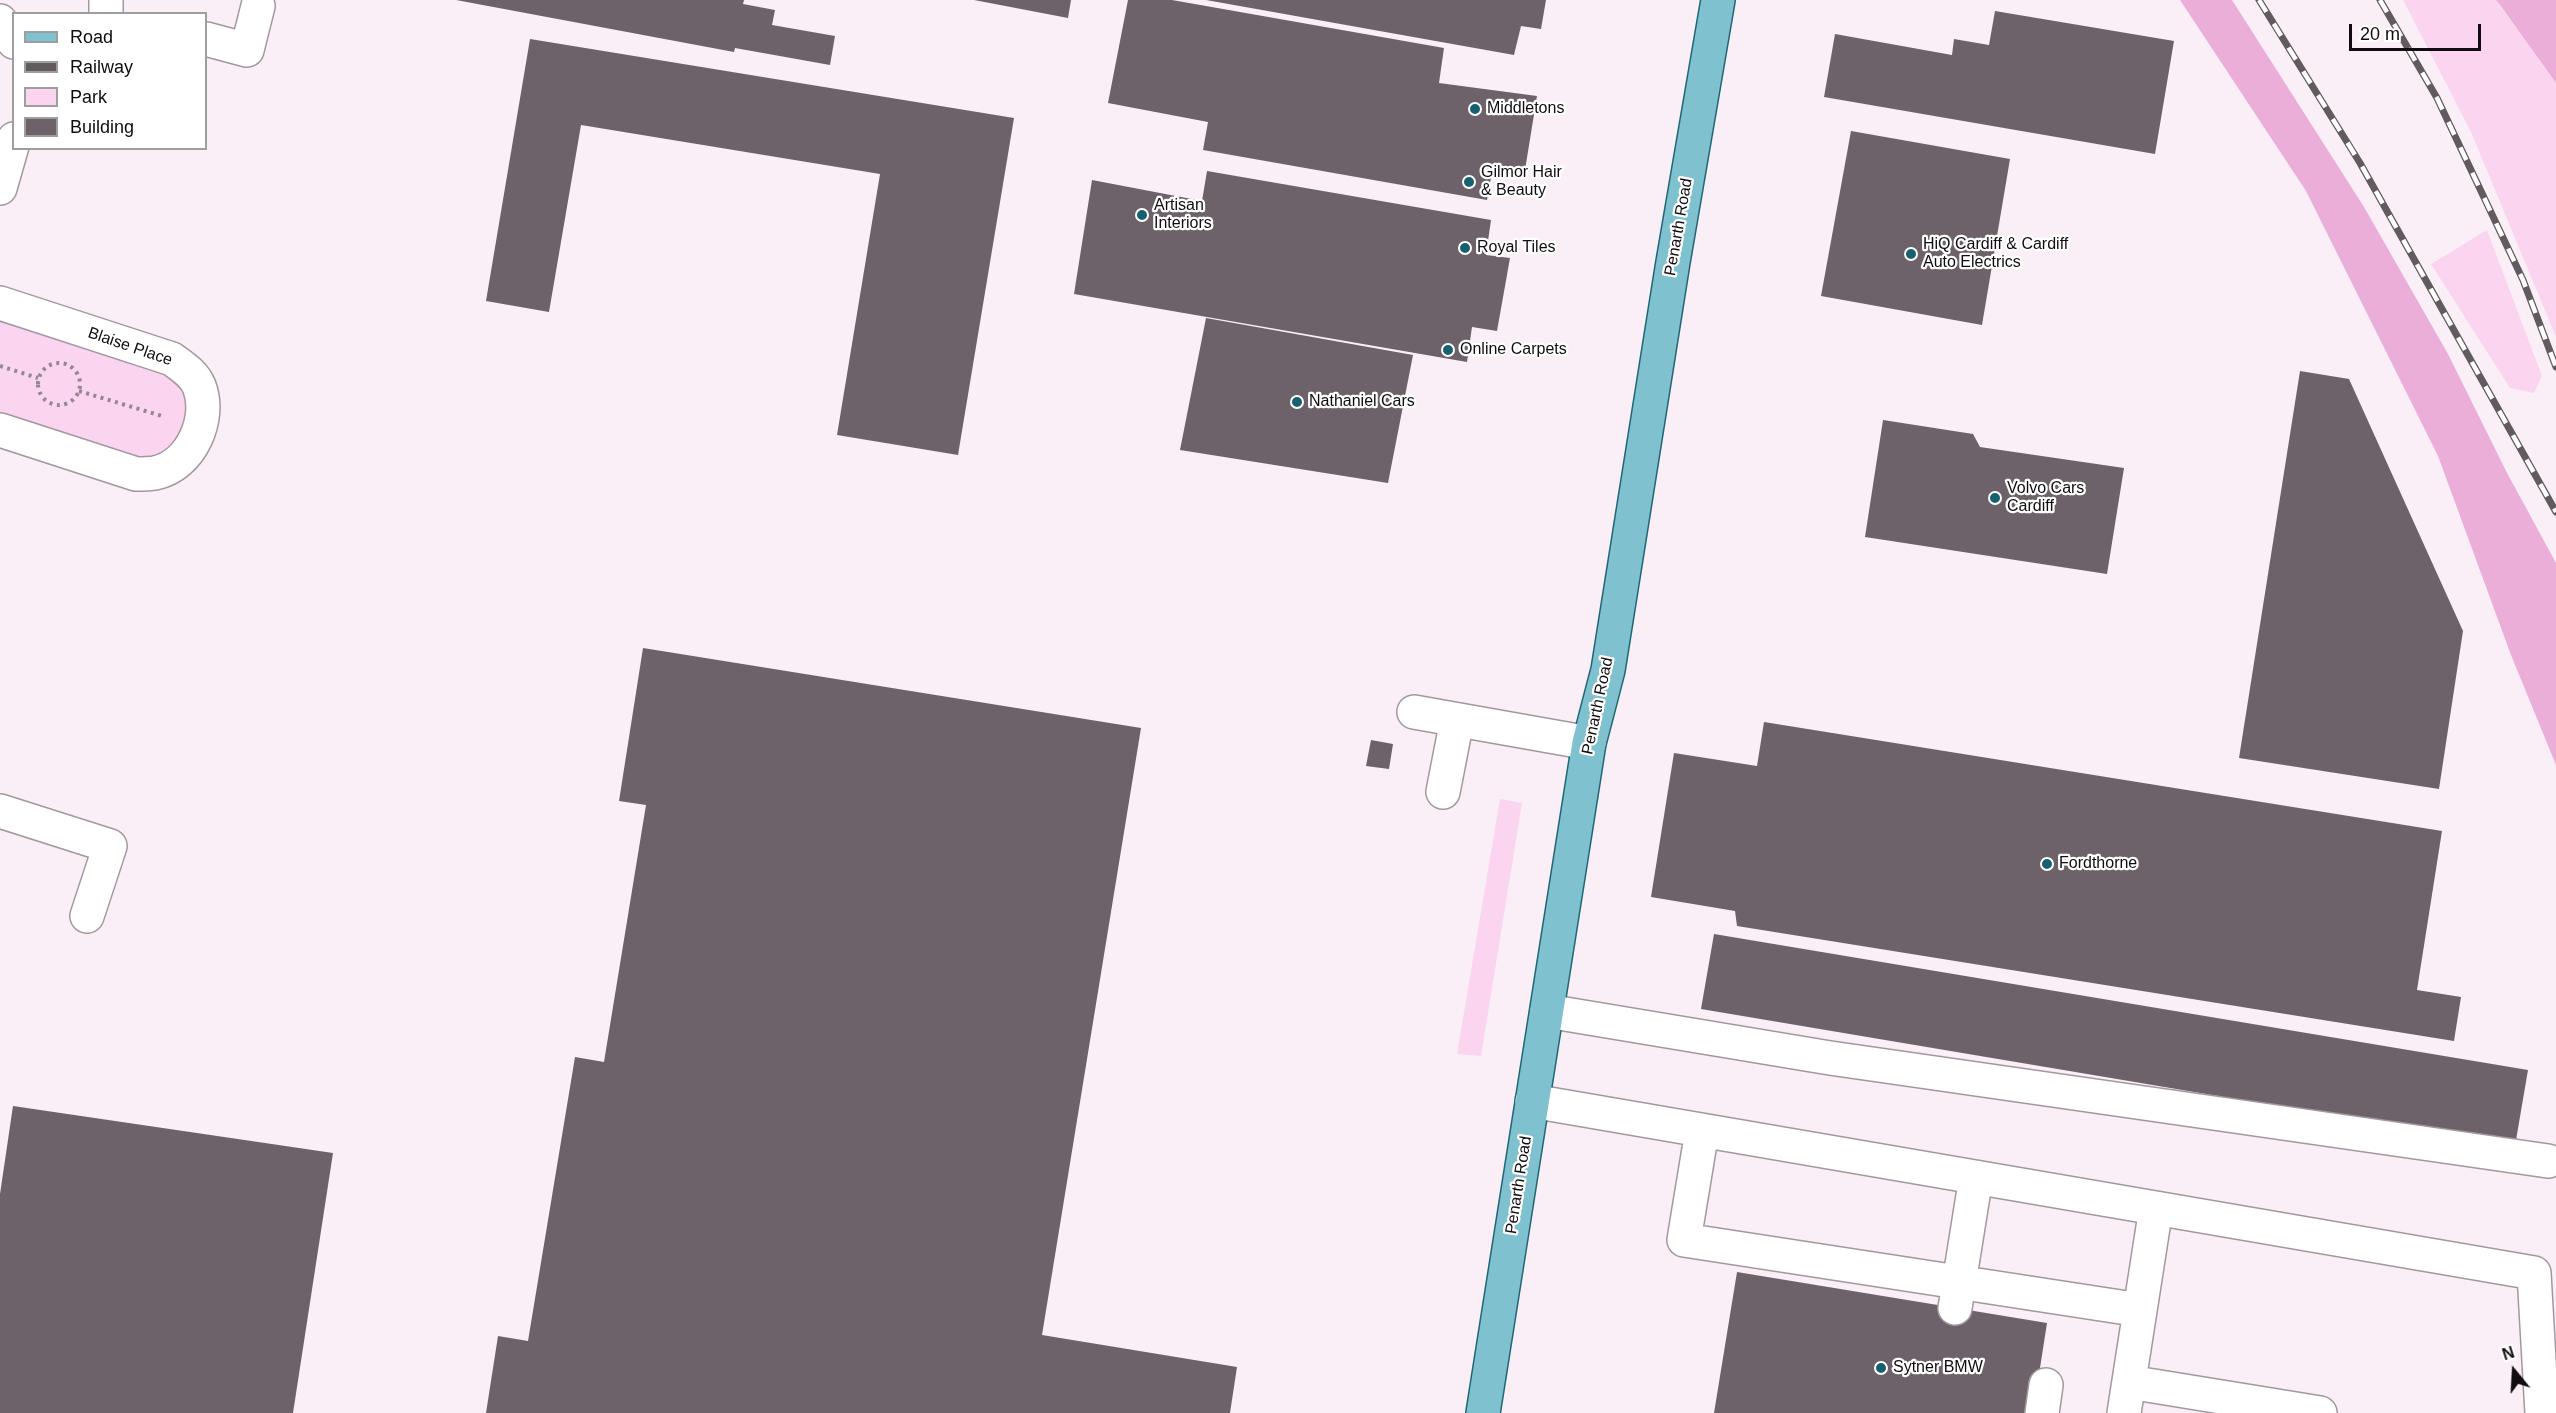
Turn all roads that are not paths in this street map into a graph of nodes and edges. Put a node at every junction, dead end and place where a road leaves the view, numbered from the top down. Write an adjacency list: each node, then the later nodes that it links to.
1 (1718, 0): 12 (main road, Penarth Road)
2 (258, 6): 5 (street)
3 (0, 21): 4 (street)
4 (12, 39)
5 (207, 39)
6 (12, 146): 7 (street)
7 (0, 188)
8 (0, 303): 9 (street, Blaise Place)
9 (0, 430)
10 (1414, 712): 11 (street)
11 (1457, 720): 12 (street); 13 (street)
12 (1589, 743): 16 (main road, Penarth Road)
13 (1443, 792)
14 (0, 811): 15 (street)
15 (87, 915)
16 (1547, 1011): 17 (main road, Penarth Road); 19 (street)
17 (1532, 1101): 18 (street); 25 (main road, Penarth Road)
18 (1702, 1131): 20 (street); 22 (street)
19 (2548, 1161)
20 (1976, 1177): 21 (street); 22 (street)
21 (2156, 1208): 23 (street); 27 (street)
22 (1957, 1294): 23 (street)
23 (2140, 1310): 24 (street)
24 (2126, 1397): 26 (street)
25 (1483, 1413)
26 (2320, 1413)
27 (2542, 1413)

